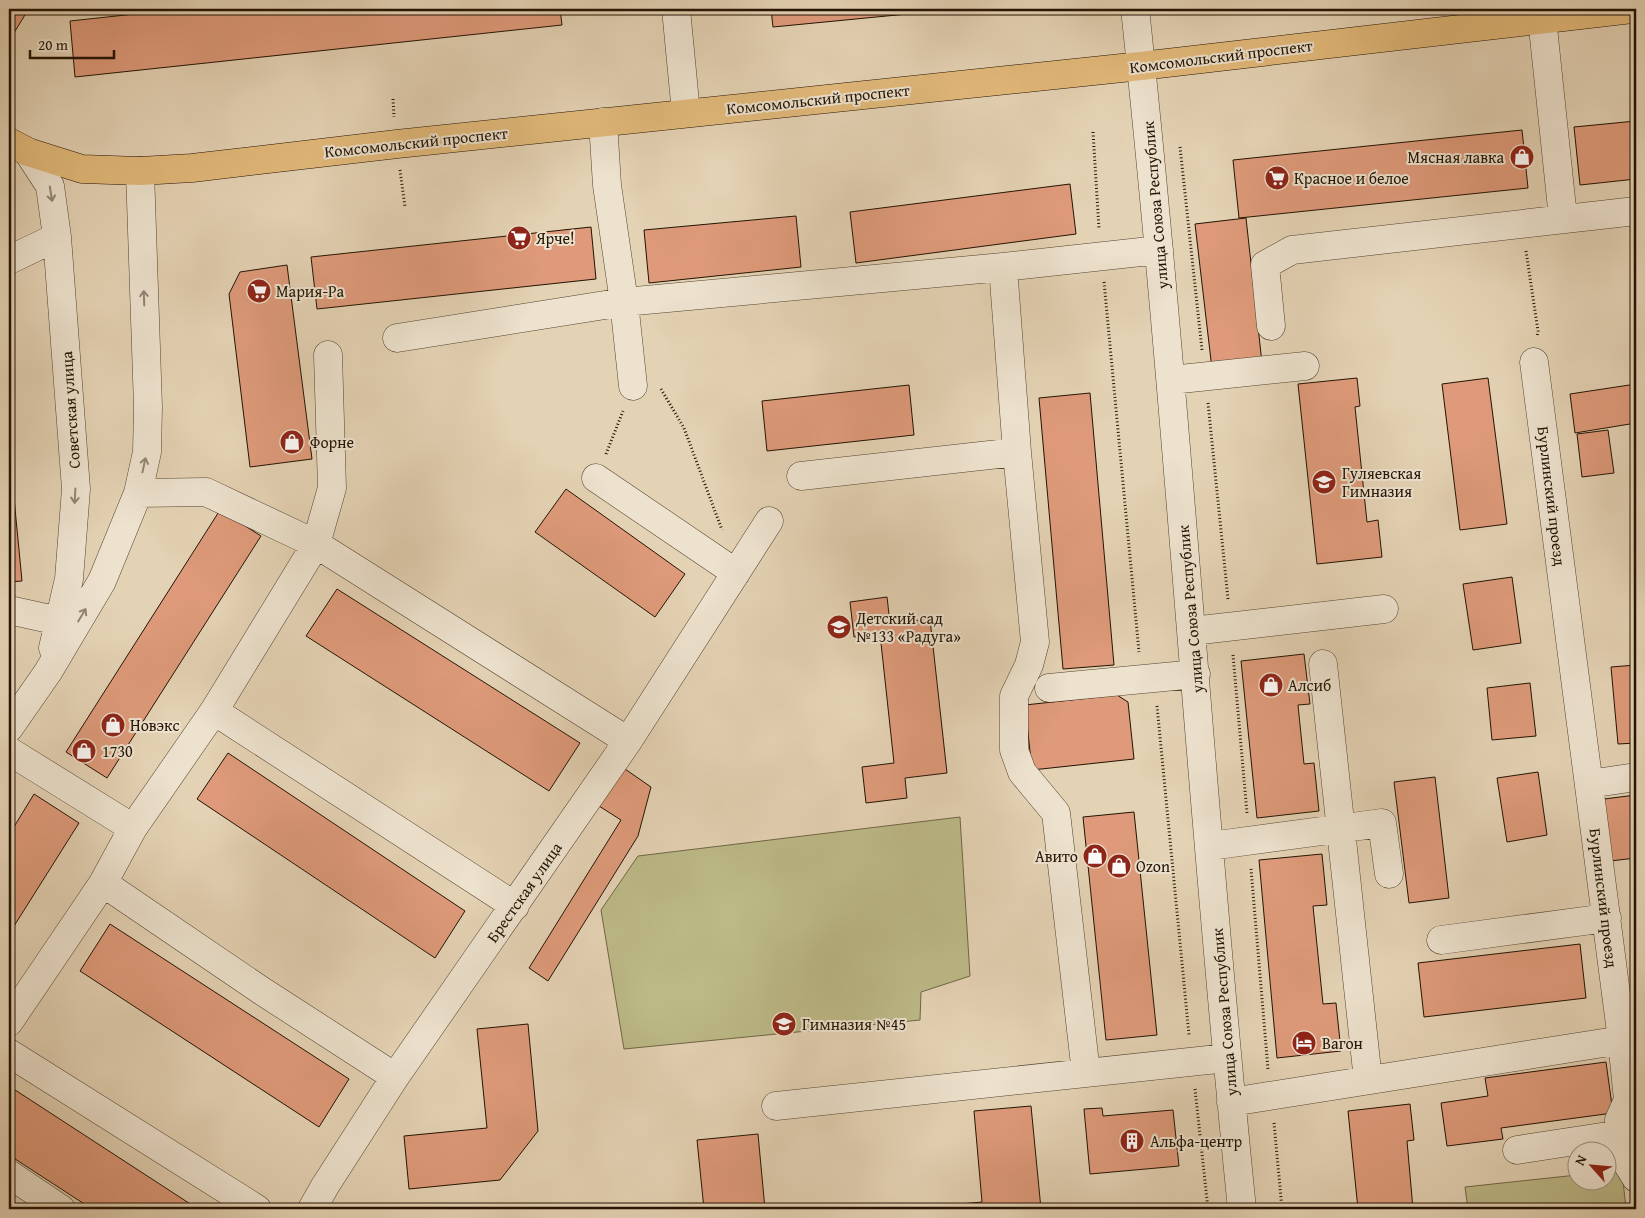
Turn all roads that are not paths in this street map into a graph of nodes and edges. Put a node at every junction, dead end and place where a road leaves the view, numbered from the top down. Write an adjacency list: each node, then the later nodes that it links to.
1 (676, 9): 6 (street)
2 (1135, 9): 5 (street, улица Союза Республик)
3 (1632, 9): 4 (main road, Комсомольский проспект)
4 (1542, 18): 5 (main road, Комсомольский проспект); 11 (street)
5 (1141, 66): 6 (main road, Комсомольский проспект); 13 (street, улица Союза Республик)
6 (686, 113): 7 (main road, Комсомольский проспект)
7 (603, 122): 9 (main road, Комсомольский проспект); 16 (street)
8 (18, 147): 9 (main road, Комсомольский проспект); 12 (street, Советская улица, one-way to 12)
9 (140, 171): 27 (street, Советская улица, one-way to 9)
10 (1636, 211): 11 (street)
11 (1563, 218): 17 (street)
12 (57, 237): 14 (street); 33 (street, Советская улица, one-way to 33)
13 (1160, 250): 15 (street); 23 (street, улица Союза Республик)
14 (9, 260)
15 (1003, 267): 16 (street); 24 (street)
16 (624, 302): 18 (street); 22 (street)
17 (1271, 326)
18 (398, 338)
19 (328, 355): 29 (street)
20 (1534, 362): 44 (street, Бурлинский проезд)
21 (1305, 366): 23 (street)
22 (631, 374)
23 (1170, 380): 34 (street, улица Союза Республик)
24 (1017, 452): 25 (street); 57 (street)
25 (801, 476)
26 (596, 478): 30 (street)
27 (138, 493): 29 (street); 36 (street, Советская улица, one-way to 27)
28 (769, 521): 30 (street, Брестская улица)
29 (316, 544): 39 (street); 41 (street)
30 (736, 573): 41 (street, Брестская улица)
31 (1384, 609): 34 (street)
32 (9, 610): 33 (street)
33 (60, 621): 36 (street, Советская улица)
34 (1192, 631): 37 (street, улица Союза Республик)
35 (1323, 664): 46 (street)
36 (48, 672): 40 (street, Советская улица)
37 (1196, 674): 38 (street); 47 (street, улица Союза Республик)
38 (1049, 688)
39 (214, 711): 45 (street); 50 (street)
40 (9, 728)
41 (628, 741): 50 (street, Брестская улица)
42 (9, 751): 45 (street)
43 (1636, 777): 44 (street)
44 (1590, 784): 51 (street, Бурлинский проезд)
45 (132, 828): 49 (street)
46 (1340, 829): 47 (street); 48 (street); 59 (street)
47 (1210, 846): 56 (street, улица Союза Республик)
48 (1389, 874)
49 (103, 883): 53 (street); 58 (street)
50 (515, 906): 58 (street, Брестская улица)
51 (1608, 918): 52 (street); 54 (street, Бурлинский проезд)
52 (1441, 940)
53 (9, 1022)
54 (1629, 1040): 59 (street); 62 (street, Бурлинский проезд)
55 (9, 1053): 67 (street)
56 (1227, 1058): 57 (street); 60 (street, улица Союза Республик)
57 (1086, 1073): 61 (street)
58 (396, 1077): 68 (street, Брестская улица)
59 (1368, 1080): 60 (street)
60 (1231, 1102): 69 (street, улица Союза Республик)
61 (776, 1106)
62 (1621, 1134): 63 (street); 65 (street, Бурлинский проезд)
63 (1517, 1150)
64 (9, 1174): 66 (street)
65 (1636, 1178)
66 (61, 1209)
67 (257, 1209)
68 (312, 1209)
69 (1242, 1209)

